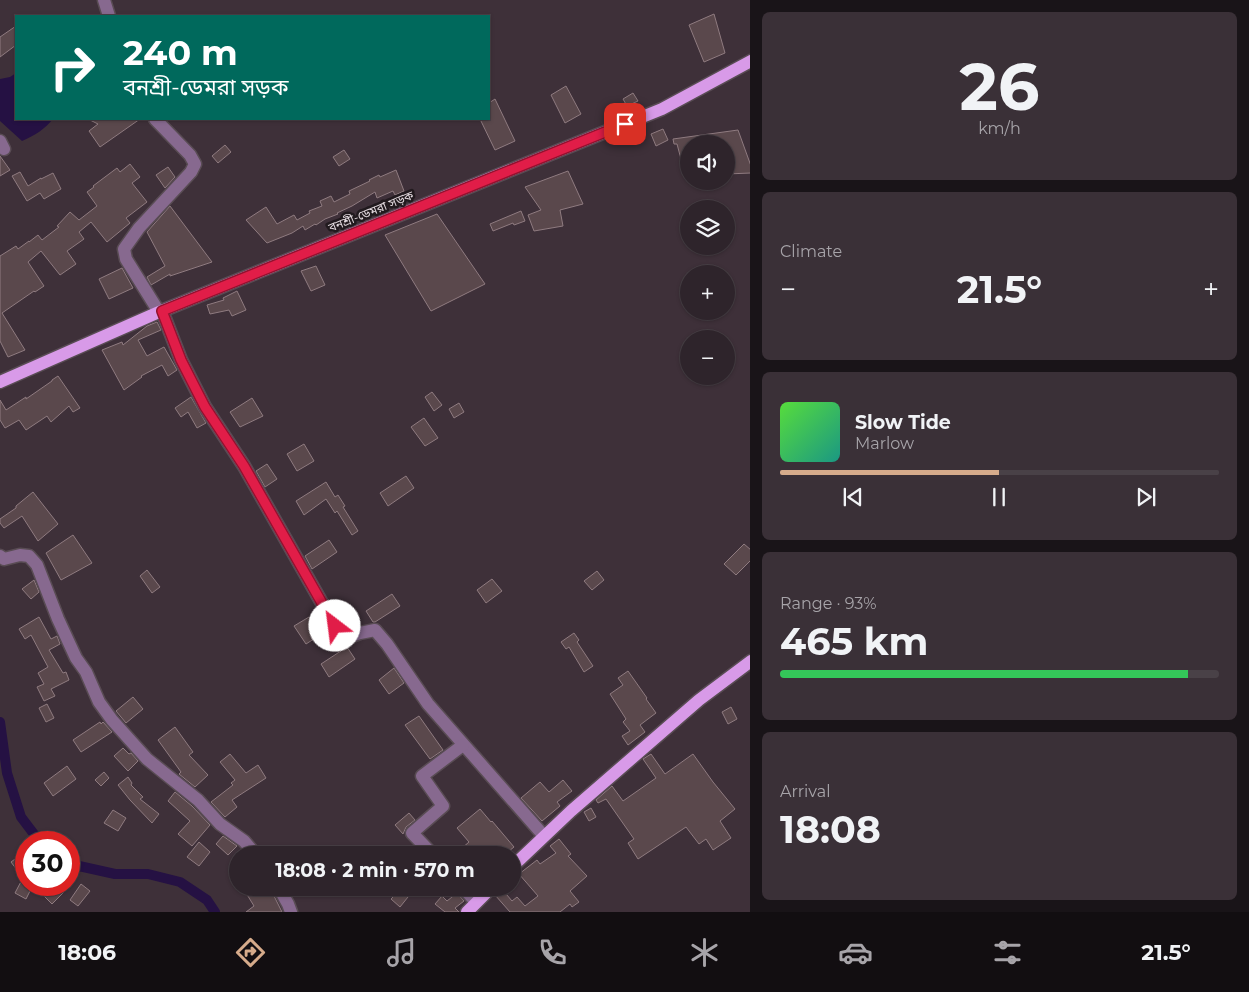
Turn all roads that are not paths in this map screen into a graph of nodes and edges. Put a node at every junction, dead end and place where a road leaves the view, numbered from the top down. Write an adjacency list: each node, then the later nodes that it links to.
1 (104, 0): 2 (street)
2 (109, 15)
3 (750, 61): 5 (main road, বনশ্রী-ডেমরা সড়ক)
4 (156, 120): 5 (street)
5 (160, 311): 6 (main road, বনশ্রী-ডেমরা সড়ক); 9 (street)
6 (0, 382)
7 (0, 556): 11 (street)
8 (750, 660): 10 (main road)
9 (463, 745): 10 (street); 12 (street)
10 (544, 836): 13 (main road)
11 (248, 846)
12 (425, 846)
13 (521, 858)
14 (284, 896): 18 (street)
15 (470, 896): 17 (street)
16 (482, 896): 17 (main road)
17 (476, 902): 19 (main road)
18 (291, 912)
19 (467, 912)

